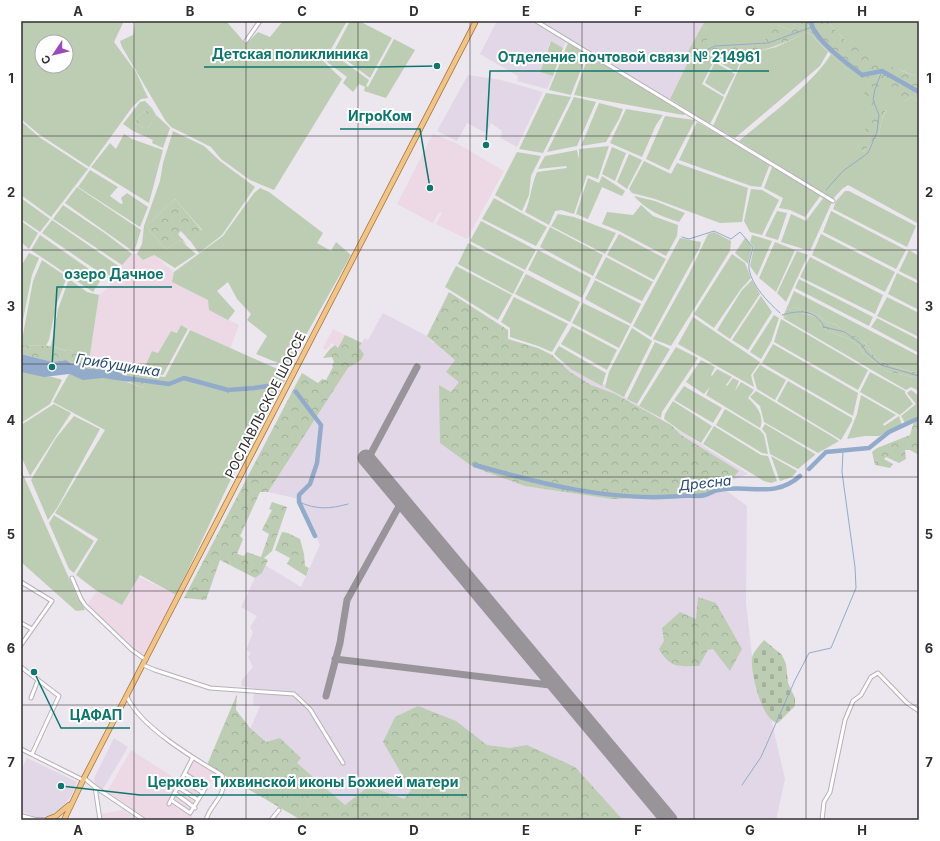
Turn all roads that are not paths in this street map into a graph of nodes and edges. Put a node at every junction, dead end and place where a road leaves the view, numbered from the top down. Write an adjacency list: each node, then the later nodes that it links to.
1 (260, 21): 4 (street)
2 (476, 21): 11 (main road, РОСЛАВЛЬСКОЕ ШОССЕ)
3 (536, 21): 5 (street)
4 (246, 41)
5 (833, 201)
6 (72, 578): 11 (street)
7 (21, 582): 9 (street)
8 (21, 623): 9 (street)
9 (32, 629): 10 (street)
10 (21, 645)
11 (146, 660): 12 (main road, РОСЛАВЛЬСКОЕ ШОССЕ)
12 (143, 664): 15 (main road, РОСЛАВЛЬСКОЕ ШОССЕ); 21 (street)
13 (21, 667): 14 (street)
14 (38, 680): 16 (street); 19 (street)
15 (127, 697): 20 (street); 23 (main road, РОСЛАВЛЬСКОЕ ШОССЕ)
16 (31, 698)
17 (919, 711): 40 (street)
18 (21, 749): 19 (street)
19 (32, 754): 23 (street)
20 (193, 758): 22 (street); 38 (street)
21 (344, 763)
22 (185, 774): 24 (street); 28 (street)
23 (83, 779): 25 (street); 29 (main road, РОСЛАВЛЬСКОЕ ШОССЕ)
24 (182, 779): 26 (street); 28 (street)
25 (95, 787): 36 (street); 37 (street)
26 (178, 787): 27 (street); 30 (street)
27 (175, 793): 31 (street); 31 (street)
28 (203, 793): 30 (street)
29 (73, 798): 34 (main road, РОСЛАВЛЬСКОЕ ШОССЕ); 35 (main road, РОСЛАВЛЬСКОЕ ШОССЕ)
30 (198, 800): 31 (street)
31 (195, 808)
32 (279, 810): 39 (street)
33 (22, 818): 34 (main road)
34 (46, 820)
35 (64, 820)
36 (100, 820)
37 (144, 820)
38 (206, 820)
39 (271, 820)
40 (822, 820)

